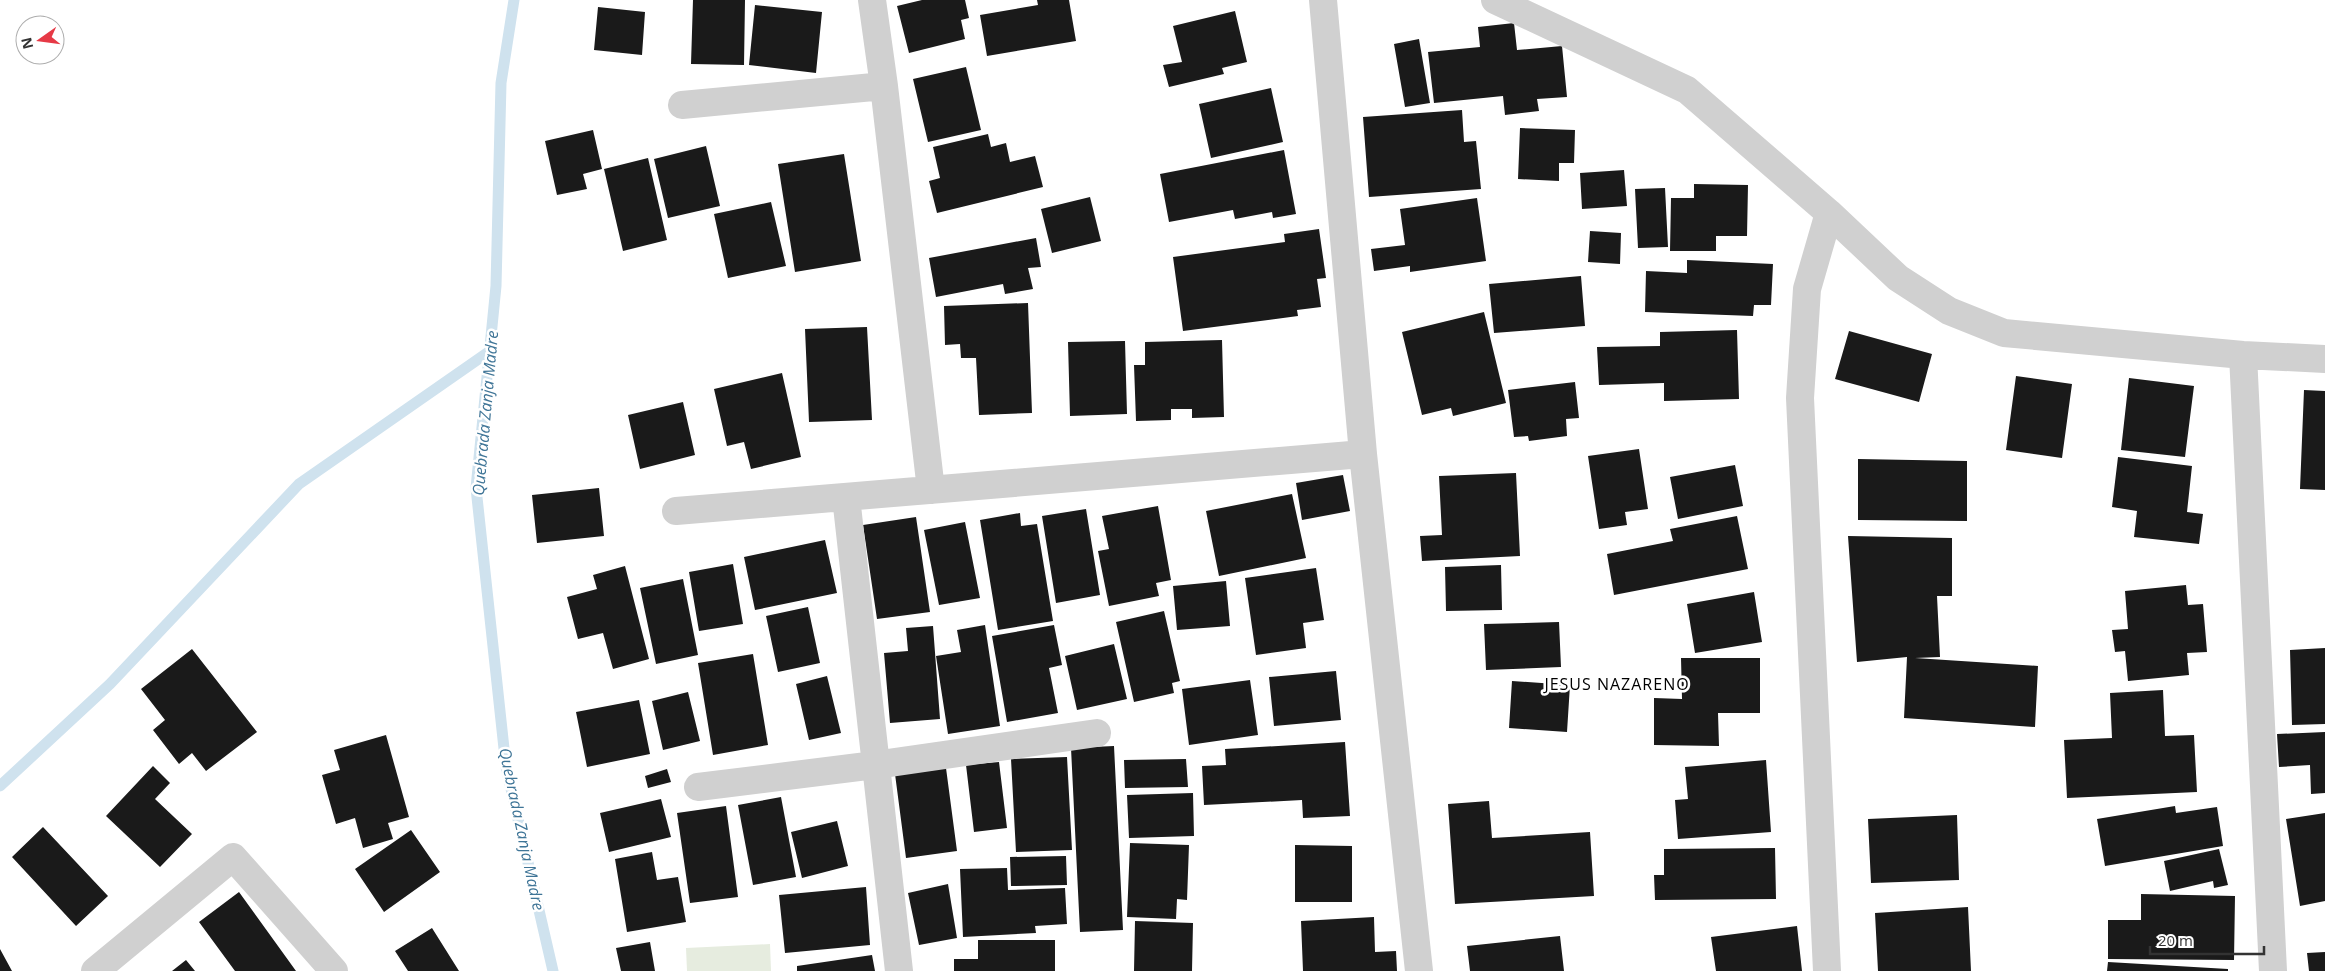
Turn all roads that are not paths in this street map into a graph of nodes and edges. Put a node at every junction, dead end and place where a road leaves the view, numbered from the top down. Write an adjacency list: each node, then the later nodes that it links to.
1 (872, 0): 4 (street)
2 (1323, 0): 9 (street)
3 (1495, 0): 6 (street)
4 (884, 86): 5 (street); 10 (street)
5 (682, 105)
6 (1829, 214): 7 (street); 20 (street)
7 (2243, 355): 8 (street); 21 (street)
8 (2325, 358)
9 (1363, 454): 10 (street); 19 (street)
10 (931, 490): 11 (street)
11 (846, 497): 12 (street); 14 (street)
12 (676, 511)
13 (1097, 733): 14 (street)
14 (876, 765): 15 (street); 18 (street)
15 (698, 787)
16 (95, 971): 17 (street)
17 (334, 971)
18 (899, 971)
19 (1419, 971)
20 (1827, 971)
21 (2273, 971)

